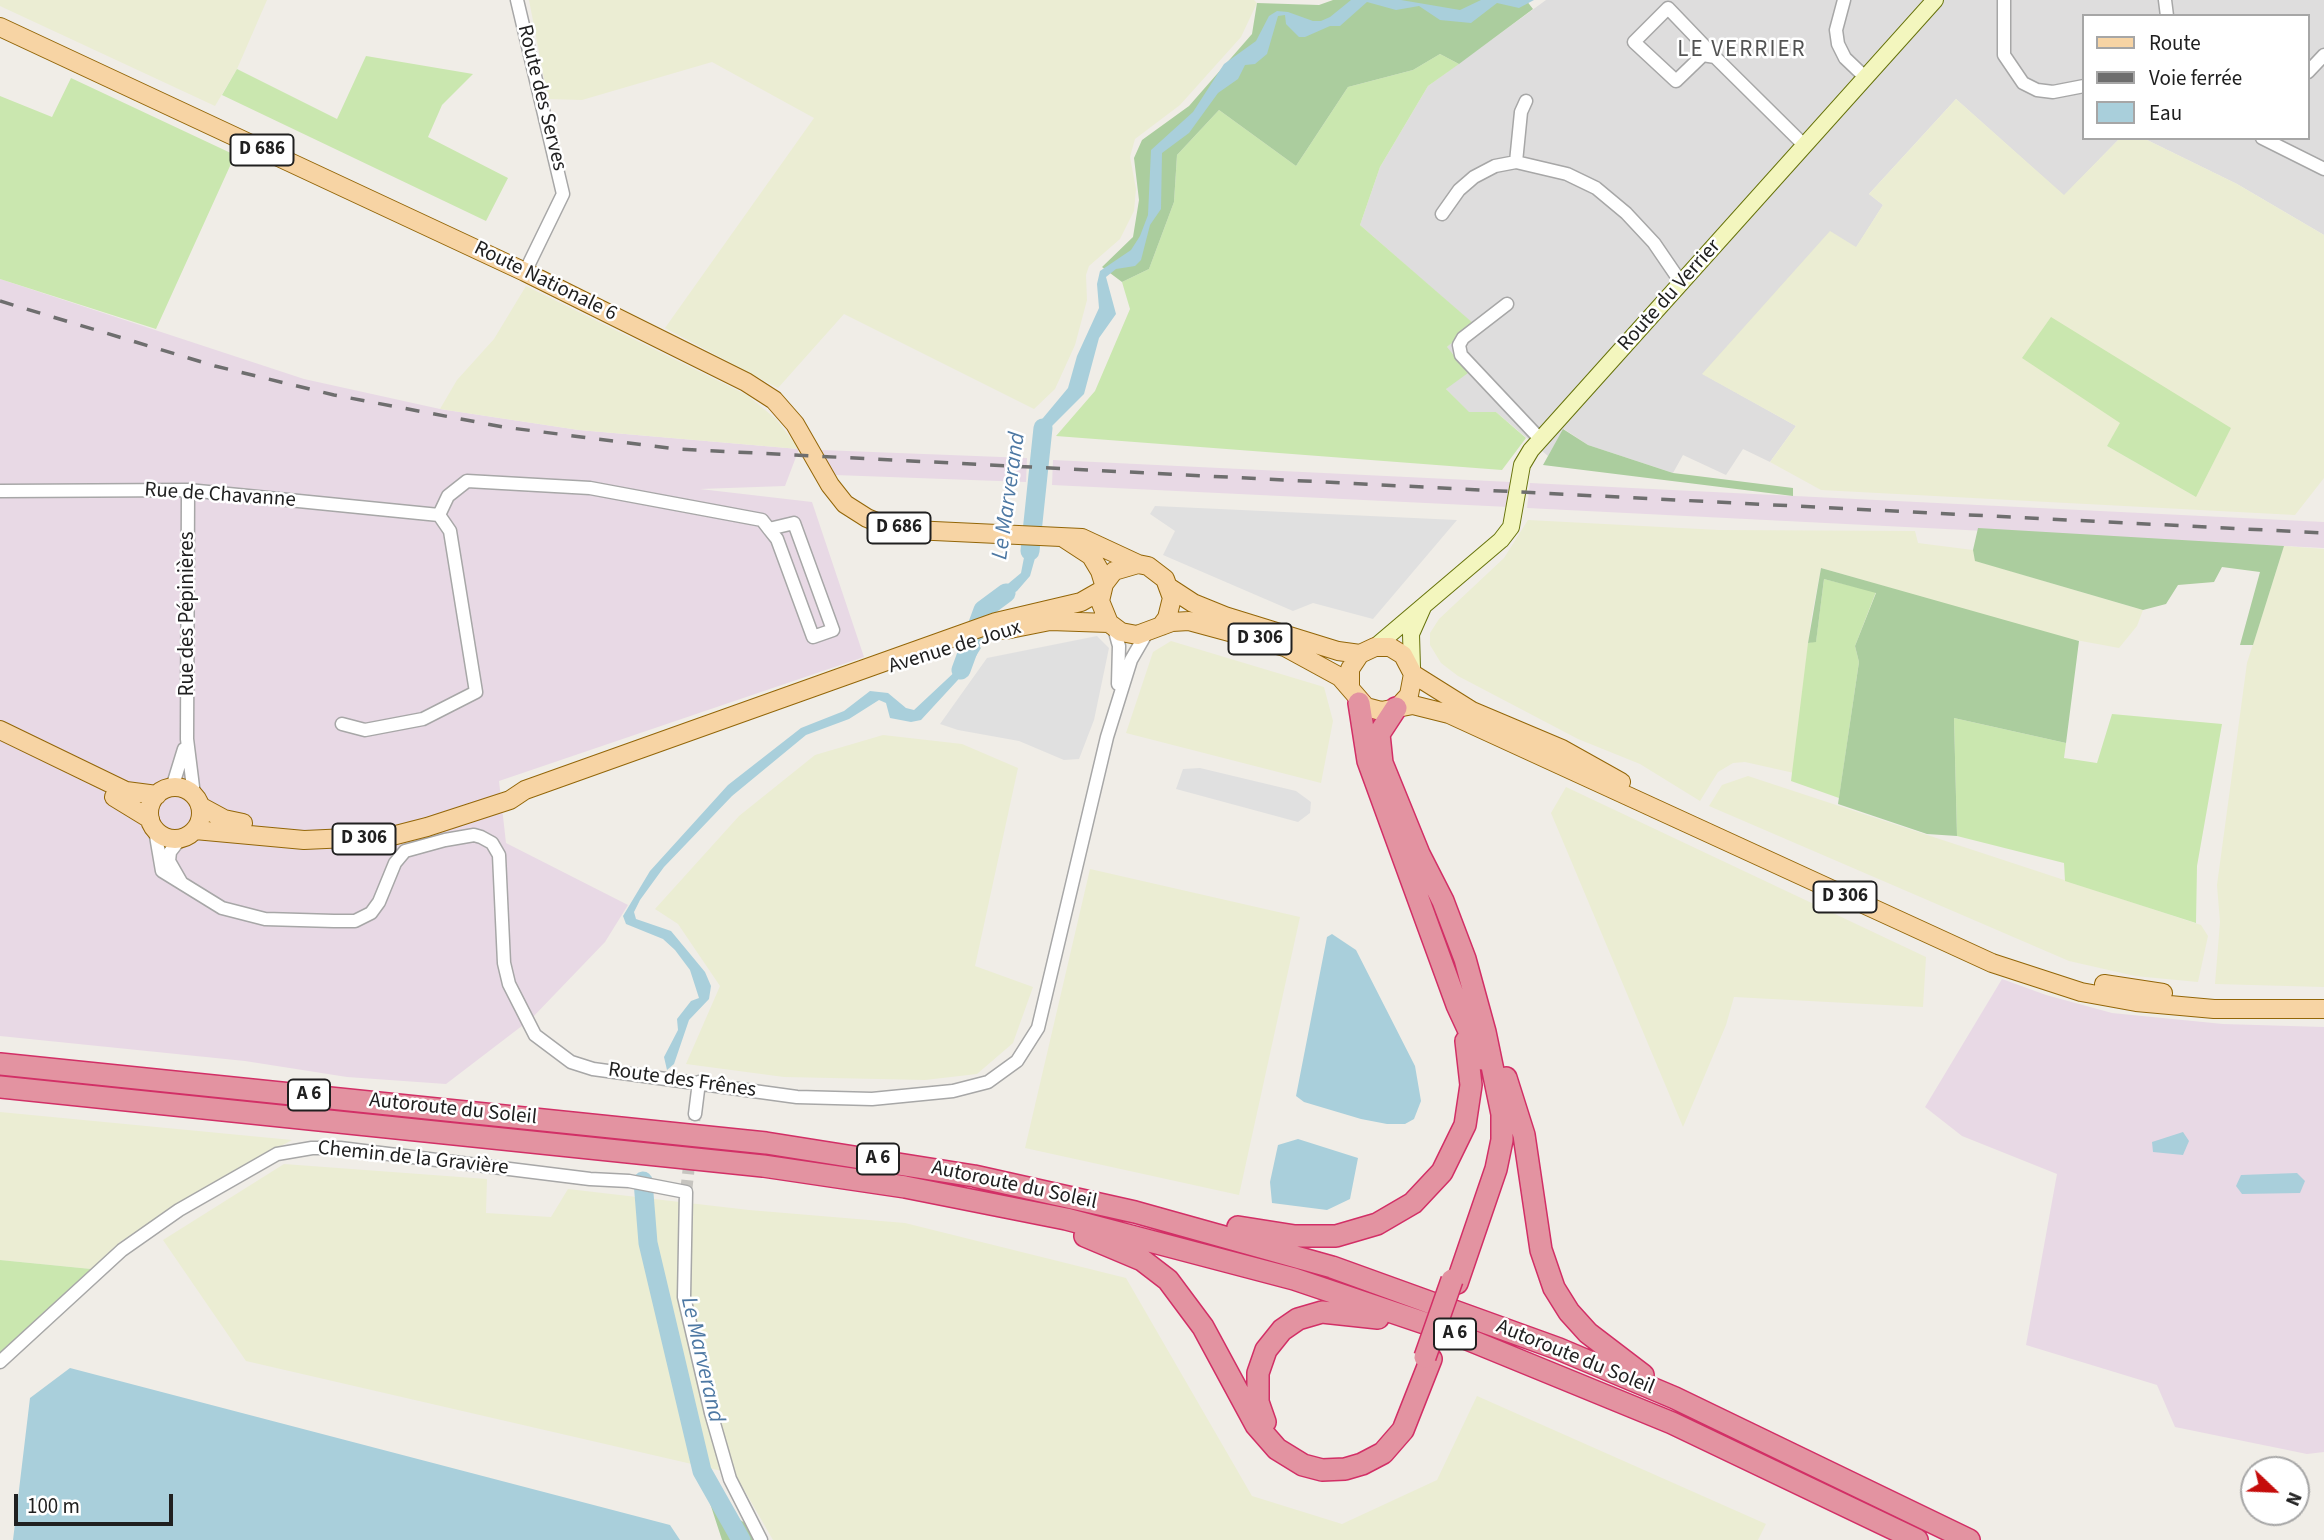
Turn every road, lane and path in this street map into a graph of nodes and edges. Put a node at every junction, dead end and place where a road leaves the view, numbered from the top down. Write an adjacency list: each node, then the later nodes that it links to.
1 (517, 0): 17 (street, Route des Serves)
2 (1844, 0): 9 (street)
3 (1935, 0): 9 (main road, Route du Verrier)
4 (2004, 0): 10 (street)
5 (0, 27): 17 (main road, Route Nationale 6 / D 686)
6 (2324, 55): 8 (street)
7 (1715, 57): 7 (street); 13 (street)
8 (2310, 70)
9 (1866, 78): 13 (main road, Route du Verrier)
10 (2082, 86)
11 (1526, 101): 14 (street)
12 (2268, 140): 15 (street)
13 (1805, 146): 18 (main road, Route du Verrier)
14 (1516, 162): 16 (street); 18 (street)
15 (2324, 169)
16 (1442, 214)
17 (525, 272): 25 (main road, Route Nationale 6 / D 686)
18 (1682, 284): 20 (main road, Route du Verrier)
19 (1507, 304): 20 (street)
20 (1541, 440): 29 (main road, Route du Verrier)
21 (188, 490): 22 (street, Rue de Chavanne); 23 (street, Rue de Chavanne); 40 (street, Rue des Pépinières)
22 (0, 491)
23 (439, 516): 24 (street); 38 (street)
24 (769, 529): 24 (street)
25 (1053, 536): 26 (main road, Route Nationale 6 / D 686); 27 (main road, Route Nationale 6)
26 (1138, 564): 27 (main road); 28 (main road)
27 (1103, 587): 30 (main road); 31 (main road, Avenue de Joux / D 306)
28 (1170, 588): 32 (main road); 33 (main road, D 306)
29 (1428, 599): 33 (main road, Route du Verrier); 34 (main road, Route du Verrier)
30 (1111, 625): 31 (main road, Avenue de Joux / D 306); 32 (main road); 36 (street, Route des Frênes)
31 (992, 628): 42 (main road, Avenue de Joux / D 306)
32 (1153, 630): 35 (main road, D 306); 36 (street, Route des Frênes)
33 (1367, 650): 34 (main road); 35 (main road)
34 (1413, 671): 37 (main road); 48 (main road, D 306)
35 (1354, 695): 37 (main road); 49 (highway)
36 (1116, 702): 53 (street, Route des Frênes)
37 (1397, 707): 48 (main road, D 306); 51 (highway)
38 (342, 723)
39 (0, 730): 43 (main road)
40 (187, 739): 43 (street, Rue des Pépinières); 44 (street, Rue des Pépinières)
41 (0, 743): 45 (main road)
42 (525, 790): 44 (main road, Avenue de Joux / D 306); 46 (main road, Avenue de Joux / D 306)
43 (164, 791): 44 (main road); 45 (main road)
44 (197, 801): 46 (main road)
45 (152, 824): 46 (main road); 47 (street, Route des Frênes)
46 (188, 834): 47 (street)
47 (183, 886): 53 (street, Route des Frênes)
48 (1976, 952): 50 (main road, D 306)
49 (1457, 1005): 57 (highway); 58 (highway)
50 (2318, 1009)
51 (1485, 1031): 58 (highway); 62 (highway)
52 (0, 1064): 57 (highway, Autoroute du Soleil / A 6)
53 (699, 1083): 55 (street)
54 (0, 1087): 56 (highway, Autoroute du Soleil / A 6)
55 (695, 1114)
56 (968, 1199): 59 (highway, Autoroute du Soleil / A 6); 60 (highway)
57 (1135, 1212): 62 (highway, Autoroute du Soleil / A 6)
58 (1455, 1282): 60 (highway, bridge)
59 (1445, 1330): 60 (highway); 64 (highway, Autoroute du Soleil / A 6)
60 (1428, 1358)
61 (0, 1362): 63 (street, Chemin de la Gravière)
62 (1675, 1398): 65 (highway, Autoroute du Soleil / A 6)
63 (761, 1540)
64 (1917, 1540)
65 (1969, 1540)

